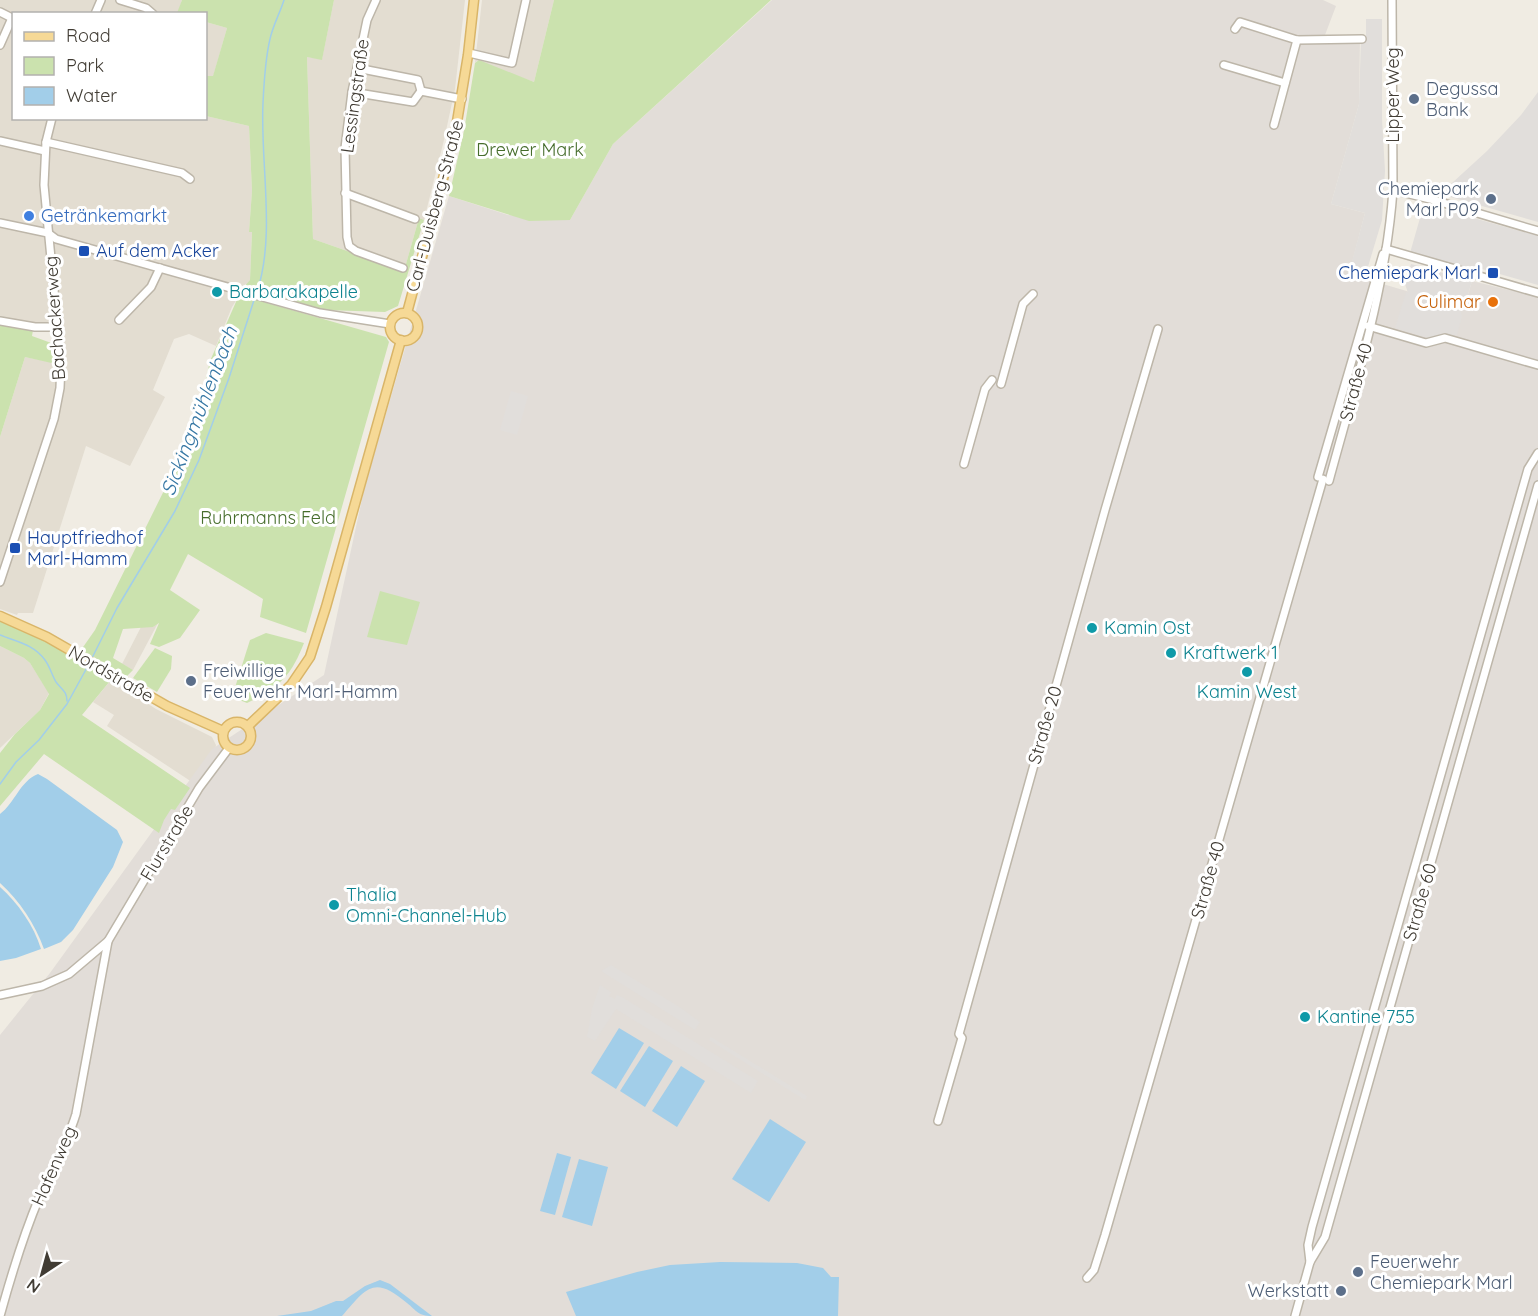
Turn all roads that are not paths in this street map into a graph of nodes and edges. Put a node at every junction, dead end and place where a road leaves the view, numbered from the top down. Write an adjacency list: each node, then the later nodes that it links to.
1 (120, 0): 6 (street)
2 (376, 0): 14 (street, Lessingstraße)
3 (474, 0): 12 (main road, Carl-Duisberg-Straße)
4 (526, 0): 12 (street)
5 (1392, 0): 25 (street, Lipper Weg)
6 (151, 12)
7 (12, 20): 11 (street)
8 (1235, 29): 10 (street)
9 (1362, 39): 10 (street)
10 (1297, 40): 15 (street)
11 (0, 45)
12 (468, 53): 18 (main road, Carl-Duisberg-Straße)
13 (1224, 65): 15 (street)
14 (357, 68): 16 (street, Carl-Duisberg-Straße); 17 (street, Lessingstraße)
15 (1286, 83): 20 (street)
16 (421, 91): 17 (street); 18 (street, Carl-Duisberg-Straße)
17 (352, 92): 26 (street, Lessingstraße)
18 (462, 99): 37 (main road, Carl-Duisberg-Straße)
19 (52, 120): 22 (street, Bachackerweg)
20 (1274, 125)
21 (0, 141): 23 (street)
22 (46, 142): 23 (street, Bachackerweg); 24 (street)
23 (45, 151): 30 (street, Bachackerweg)
24 (190, 178)
25 (1394, 190): 29 (street); 31 (street, Lipper Weg)
26 (345, 193): 27 (street); 33 (street, Lessingstraße)
27 (415, 219)
28 (0, 223): 30 (street)
29 (1538, 231)
30 (48, 233): 32 (street); 42 (street, Bachackerweg)
31 (1386, 249): 34 (street, Lipper Weg); 35 (street)
32 (160, 268): 38 (street); 40 (street)
33 (403, 268)
34 (1378, 283): 41 (street); 43 (street, Straße 40)
35 (1538, 293)
36 (1033, 294): 48 (street)
37 (407, 313): 40 (main road); 45 (main road)
38 (119, 320)
39 (0, 321): 42 (street)
40 (390, 324): 45 (main road)
41 (1363, 325): 43 (street); 51 (street)
42 (57, 327): 53 (street, Bachackerweg)
43 (1371, 327): 46 (street); 51 (street, Straße 40)
44 (1158, 329): 60 (street, Straße 20)
45 (400, 340): 55 (main road)
46 (1535, 364)
47 (992, 380): 50 (street)
48 (1001, 384)
49 (1538, 453): 61 (street)
50 (964, 464)
51 (1323, 479): 62 (street, Straße 40)
52 (1538, 485): 61 (street, Straße 60)
53 (0, 582)
54 (0, 616): 56 (main road, Nordstraße)
55 (248, 726): 56 (main road); 57 (main road)
56 (223, 731): 57 (main road)
57 (229, 748): 58 (street, Flurstraße)
58 (108, 941): 59 (street); 63 (street, Hafenweg)
59 (0, 995)
60 (938, 1121)
61 (1310, 1262): 64 (street, Straße 60)
62 (1087, 1278)
63 (0, 1316)
64 (1295, 1316)

